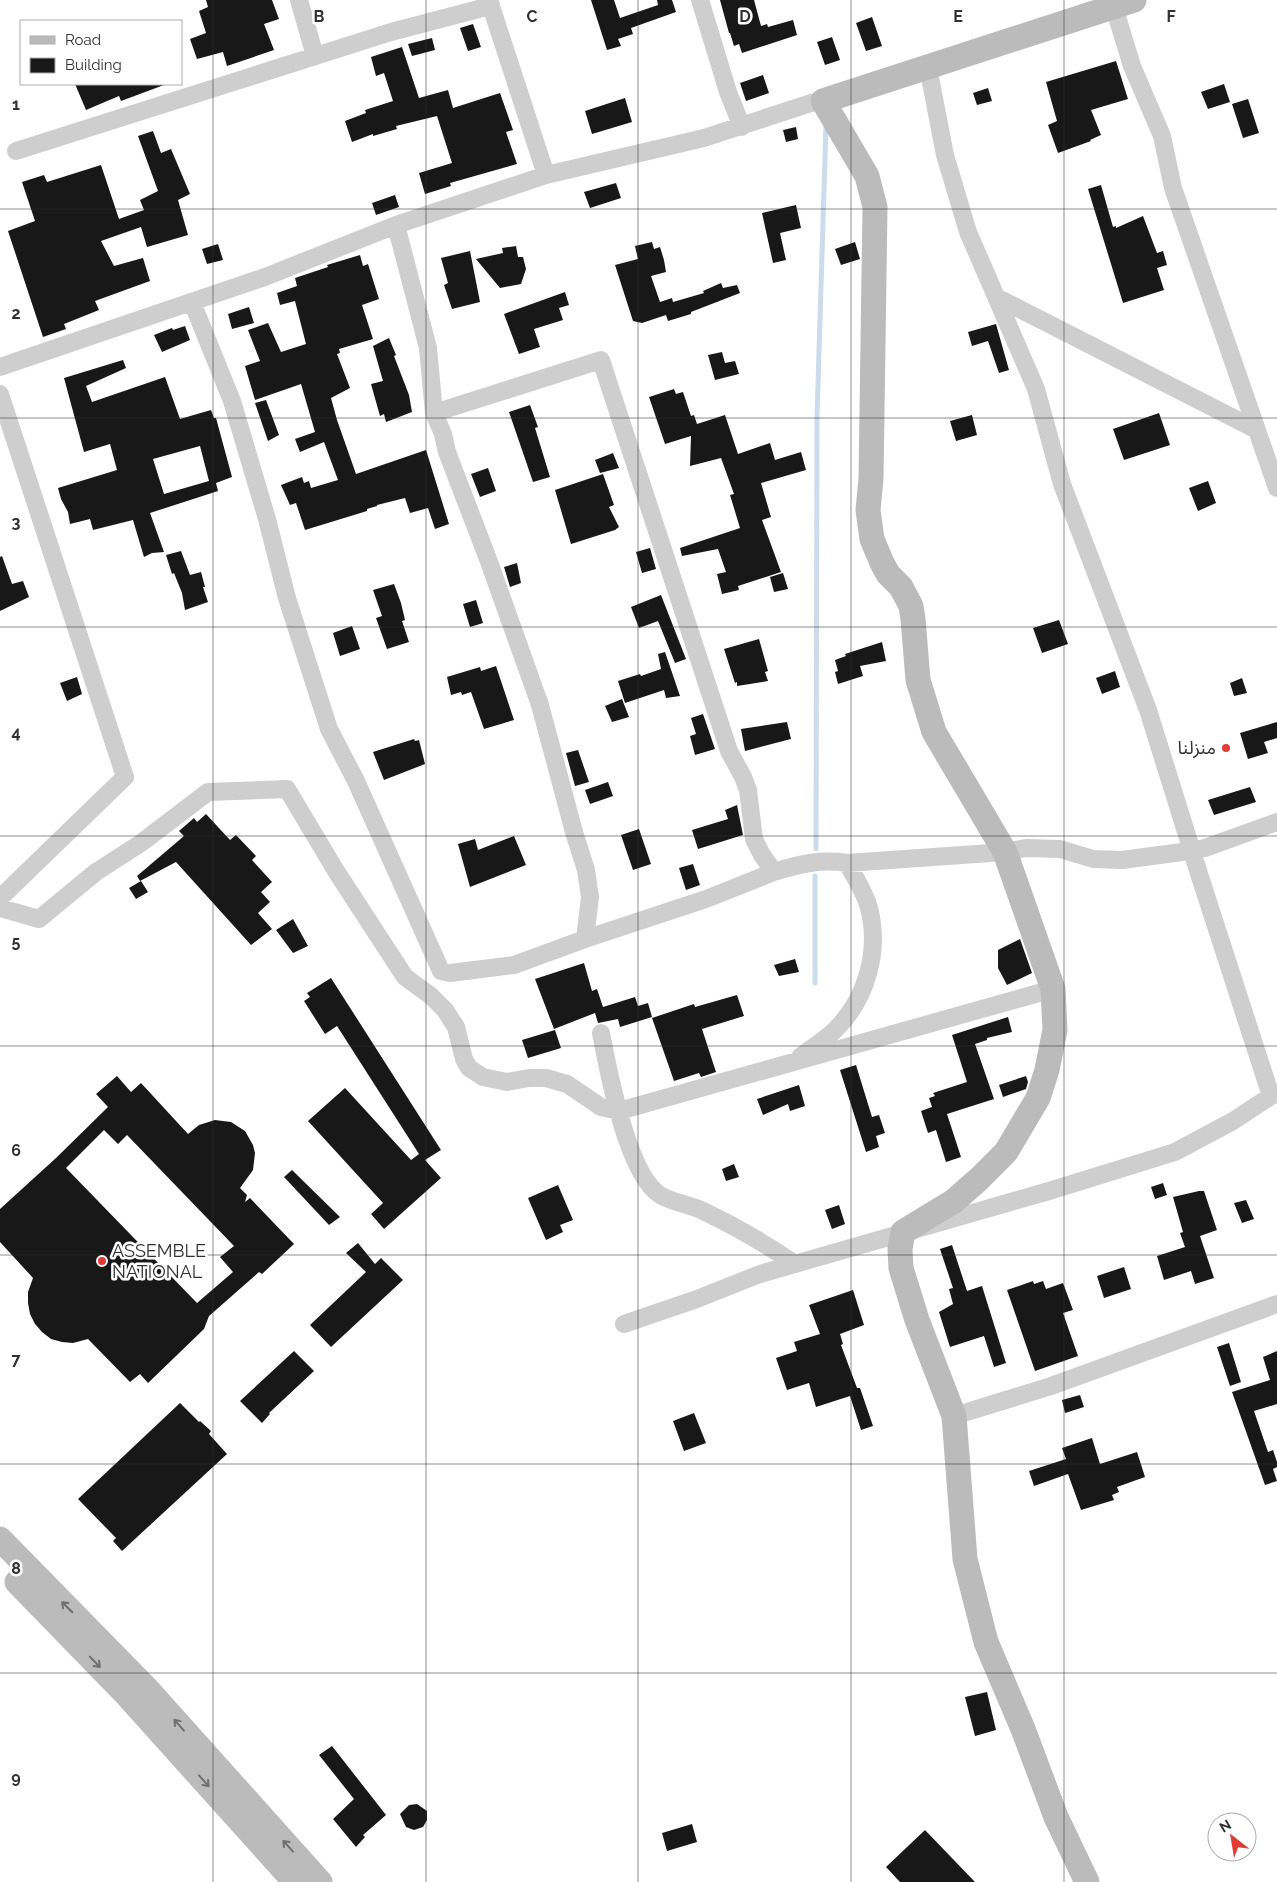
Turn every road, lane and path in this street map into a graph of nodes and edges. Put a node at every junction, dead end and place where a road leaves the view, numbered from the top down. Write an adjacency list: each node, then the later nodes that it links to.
1 (300, 0): 5 (street)
2 (700, 0): 8 (street)
3 (489, 3): 5 (street); 10 (street)
4 (1124, 3): 6 (street); 17 (street)
5 (315, 56): 9 (street)
6 (928, 67): 7 (street); 12 (street)
7 (823, 101): 8 (street); 21 (street)
8 (742, 127): 10 (street)
9 (16, 151)
10 (546, 175): 11 (street)
11 (396, 225): 13 (street); 16 (street)
12 (996, 297): 17 (street); 20 (street)
13 (192, 302): 14 (street); 26 (street)
14 (0, 367)
15 (0, 394): 24 (street)
16 (434, 413): 23 (street); 26 (street)
17 (1255, 429): 18 (street)
18 (1277, 488)
19 (1277, 822): 20 (street)
20 (1192, 850): 21 (street); 31 (street)
21 (1005, 852): 22 (street); 27 (street)
22 (847, 864): 23 (street); 29 (street)
23 (774, 872): 26 (street)
24 (0, 898)
25 (0, 908): 30 (street)
26 (585, 939)
27 (1053, 989): 29 (street); 31 (street)
28 (601, 1033): 30 (street)
29 (792, 1063): 30 (street)
30 (619, 1111): 32 (street)
31 (903, 1232): 32 (street); 35 (street)
32 (795, 1264): 34 (street)
33 (1277, 1304): 35 (street)
34 (624, 1324)
35 (954, 1416): 40 (street)
36 (0, 1539): 39 (street, one-way to 36)
37 (0, 1564): 38 (street, one-way to 38)
38 (295, 1882)
39 (320, 1882)
40 (1087, 1882)

